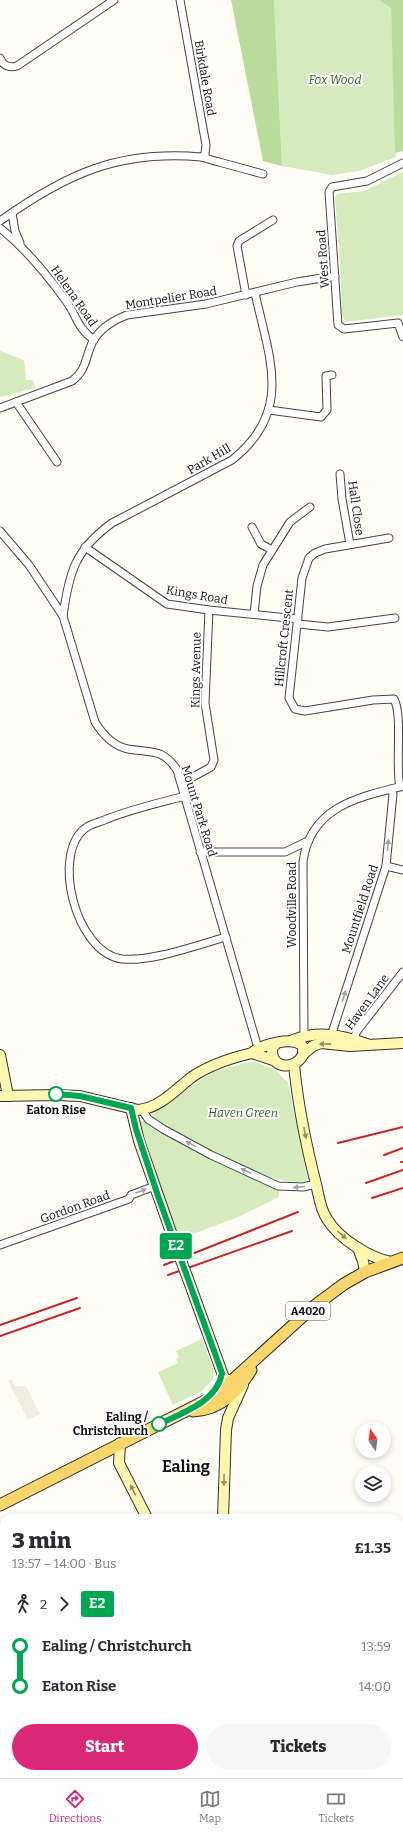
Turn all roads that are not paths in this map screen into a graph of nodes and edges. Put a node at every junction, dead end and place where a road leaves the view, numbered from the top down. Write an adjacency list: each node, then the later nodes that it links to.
1 (180, 0): 4 (street, Birkdale Road)
2 (110, 1): 3 (street)
3 (0, 58)
4 (202, 157): 6 (street); 7 (street)
5 (403, 164): 12 (street, West Road)
6 (263, 174)
7 (12, 213): 9 (street); 11 (street, Helena Road)
8 (273, 220): 14 (street)
9 (0, 221)
10 (0, 228): 11 (street, Helena Road)
11 (21, 245): 16 (street, Helena Road)
12 (335, 276): 13 (street, Montpelier Road); 15 (street, West Road)
13 (255, 293): 14 (street, Montpelier Road); 20 (street, Park Hill)
14 (246, 295): 16 (street, Montpelier Road)
15 (403, 337)
16 (94, 340): 18 (street, Montpelier Road)
17 (332, 375): 20 (street)
18 (16, 402): 19 (street, Montpelier Road); 21 (street)
19 (0, 408)
20 (269, 410): 28 (street, Park Hill)
21 (57, 462)
22 (340, 474): 27 (street, Hall Close)
23 (310, 507): 29 (street)
24 (252, 527): 29 (street)
25 (0, 531): 31 (street, Mount Park Road)
26 (389, 538): 27 (street, Hillcroft Crescent)
27 (350, 544): 36 (street, Hillcroft Crescent)
28 (85, 547): 30 (street, Park Hill); 32 (street, Kings Road)
29 (272, 550): 33 (street)
30 (66, 592): 31 (street); 34 (street, Park Hill)
31 (53, 599): 34 (street, Mount Park Road)
32 (209, 610): 33 (street, Kings Road); 37 (street, Kings Avenue)
33 (254, 614): 36 (street, Kings Road)
34 (63, 616): 37 (street, Mount Park Road)
35 (395, 618): 36 (street, Kings Road)
36 (298, 621): 38 (street, Hillcroft Crescent)
37 (182, 783): 40 (street, Mount Park Road)
38 (401, 786): 39 (street, Woodville Road)
39 (391, 789): 41 (street, Woodville Road); 45 (street, Mountfield Road, one-way to 39)
40 (185, 796): 42 (street, Mount Park Road); 47 (street)
41 (308, 841): 43 (street); 44 (street, Woodville Road)
42 (200, 852): 43 (street); 47 (street, Mount Park Road)
43 (284, 852): 44 (street)
44 (304, 853): 50 (street, Woodville Road)
45 (386, 866): 46 (street); 49 (street, Mountfield Road, one-way to 45)
46 (403, 870)
47 (226, 937): 55 (street, Mount Park Road)
48 (403, 972): 52 (street, Haven Lane)
49 (332, 1033): 50 (main road); 52 (main road)
50 (304, 1036): 51 (main road)
51 (293, 1040): 54 (main road); 56 (main road)
52 (352, 1043): 53 (main road); 56 (main road, one-way to 56)
53 (403, 1043)
54 (276, 1044): 55 (main road); 58 (main road)
55 (255, 1051): 58 (main road); 62 (main road)
56 (303, 1054): 59 (main road)
57 (0, 1055): 60 (main road)
58 (273, 1060): 59 (main road)
59 (294, 1065): 63 (main road, one-way to 63)
60 (4, 1096): 61 (main road)
61 (131, 1108): 62 (main road); 64 (main road)
62 (142, 1110): 63 (street, one-way to 62)
63 (316, 1184): 66 (main road, one-way to 66)
64 (155, 1186): 65 (street, Gordon Road, one-way to 64); 71 (main road, bridge)
65 (0, 1245)
66 (358, 1248): 68 (main road); 69 (main road)
67 (403, 1258): 68 (main road, A4020)
68 (391, 1262): 69 (main road, A4020)
69 (365, 1272): 70 (main road, A4020)
70 (258, 1359): 72 (main road, A4020); 73 (main road, A4020)
71 (222, 1373): 73 (main road); 76 (main road)
72 (245, 1379): 73 (main road); 75 (main road, A4020); 77 (main road)
73 (232, 1382): 74 (main road, A4020)
74 (206, 1401): 75 (main road); 76 (main road, A4020)
75 (223, 1402): 76 (main road, A4020); 77 (main road)
76 (189, 1409): 78 (main road, A4020)
77 (227, 1423): 83 (main road, one-way to 83)
78 (120, 1443): 79 (main road, A4020); 80 (main road)
79 (101, 1453): 80 (main road); 81 (main road, A4020)
80 (119, 1463): 82 (main road, one-way to 80)
81 (0, 1505)
82 (145, 1514)
83 (223, 1514)

